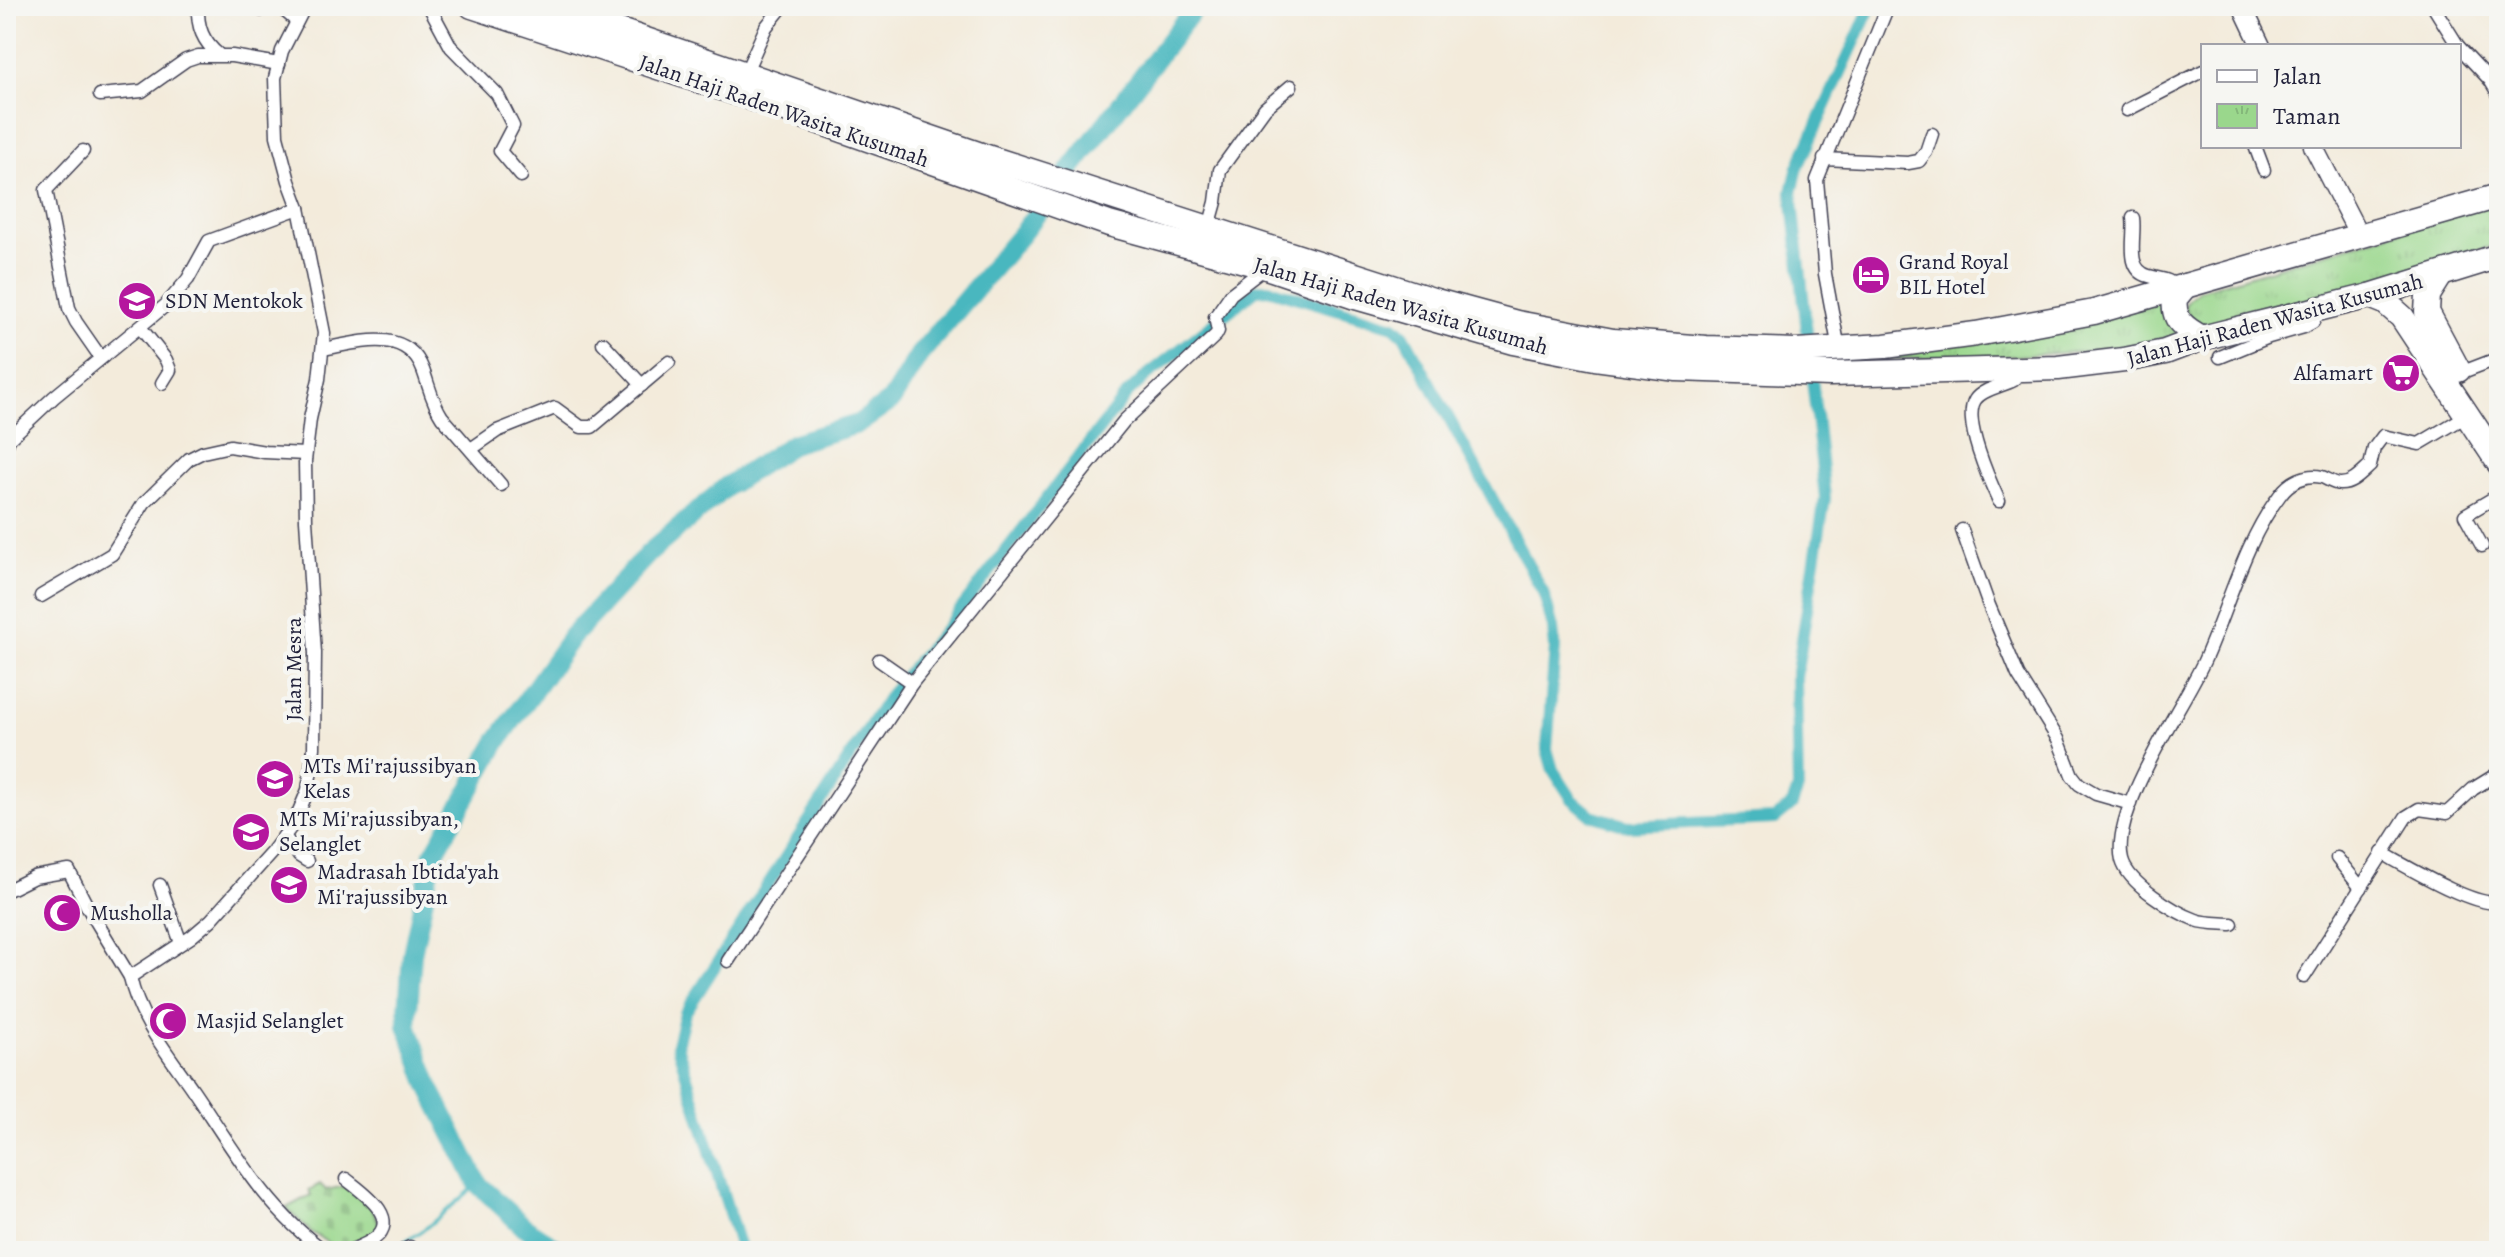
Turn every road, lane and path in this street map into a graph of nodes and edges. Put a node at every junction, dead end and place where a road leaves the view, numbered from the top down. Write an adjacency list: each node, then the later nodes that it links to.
1 (198, 6): 15 (street)
2 (305, 6): 11 (street, Jalan Mesra)
3 (429, 6): 30 (street)
4 (472, 6): 28 (highway, Jalan Haji Raden Wasita Kusumah)
5 (537, 6): 18 (highway, Jalan Haji Raden Wasita Kusumah)
6 (783, 6): 18 (street)
7 (1888, 6): 27 (street)
8 (2242, 6): 12 (main road)
9 (2433, 6): 13 (street)
10 (261, 10): 11 (street)
11 (296, 21): 16 (street, Jalan Mesra)
12 (2258, 44)
13 (2458, 44)
14 (2461, 48): 21 (street)
15 (220, 56): 16 (street); 20 (street)
16 (279, 64): 32 (street, Jalan Mesra)
17 (2201, 72): 22 (street)
18 (744, 76): 28 (highway, Jalan Haji Raden Wasita Kusumah)
19 (1291, 86): 34 (street)
20 (100, 95)
21 (2499, 95)
22 (2127, 110)
23 (1932, 134): 27 (street)
24 (2256, 148): 29 (street)
25 (2314, 148): 35 (main road)
26 (83, 151): 49 (street)
27 (1824, 159): 47 (street)
28 (986, 170): 34 (highway, Jalan Haji Raden Wasita Kusumah); 37 (highway, Jalan Haji Raden Wasita Kusumah)
29 (2264, 170)
30 (521, 176)
31 (2499, 196): 35 (highway, Jalan Haji Raden Wasita Kusumah)
32 (299, 208): 42 (street); 46 (street, Jalan Mesra)
33 (2133, 218): 39 (street)
34 (1209, 227): 43 (highway, Jalan Haji Raden Wasita Kusumah)
35 (2360, 237): 39 (highway, Jalan Haji Raden Wasita Kusumah)
36 (2499, 256): 38 (highway, Jalan Haji Raden Wasita Kusumah)
37 (1266, 267): 43 (highway, Jalan Haji Raden Wasita Kusumah); 70 (street)
38 (2440, 276): 40 (highway, Jalan Haji Raden Wasita Kusumah); 54 (highway)
39 (2182, 287): 44 (highway); 47 (highway, Jalan Haji Raden Wasita Kusumah)
40 (2370, 296): 41 (highway, Jalan Haji Raden Wasita Kusumah); 57 (highway)
41 (2318, 309): 44 (highway, Jalan Haji Raden Wasita Kusumah); 48 (street)
42 (140, 327): 49 (street); 55 (street)
43 (1515, 333): 52 (highway, Jalan Haji Raden Wasita Kusumah)
44 (2202, 338): 53 (highway, Jalan Haji Raden Wasita Kusumah)
45 (603, 343): 56 (street)
46 (323, 349): 60 (street); 61 (street, Jalan Mesra)
47 (1835, 350): 52 (highway, Jalan Haji Raden Wasita Kusumah)
48 (2220, 357)
49 (101, 358): 59 (street)
50 (2499, 358): 54 (street)
51 (669, 362): 56 (street)
52 (1796, 362): 53 (highway, Jalan Haji Raden Wasita Kusumah)
53 (2016, 368): 65 (street)
54 (2460, 373): 58 (highway)
55 (162, 383)
56 (642, 385): 60 (street)
57 (2468, 415): 62 (highway); 72 (street)
58 (2499, 436)
59 (6, 447)
60 (471, 449): 63 (street)
61 (305, 454): 68 (street); 73 (street, Jalan Mesra)
62 (2499, 463)
63 (501, 485)
64 (2499, 495): 67 (street)
65 (1999, 501)
66 (1962, 530): 72 (street)
67 (2482, 546)
68 (41, 596)
69 (879, 660): 70 (street)
70 (910, 682): 83 (street)
71 (2499, 773): 74 (street)
72 (2131, 804): 81 (street)
73 (284, 836): 76 (street); 82 (street, Jalan Mesra)
74 (2382, 853): 78 (street); 80 (street)
75 (2337, 858): 78 (street)
76 (307, 861)
77 (160, 885): 82 (street)
78 (2361, 888): 85 (street)
79 (6, 891): 84 (street)
80 (2499, 902)
81 (2232, 924)
82 (181, 943): 84 (street, Jalan Mesra)
83 (728, 961)
84 (130, 977): 87 (street)
85 (2304, 977)
86 (346, 1179): 88 (street)
87 (325, 1251)
88 (350, 1251)

